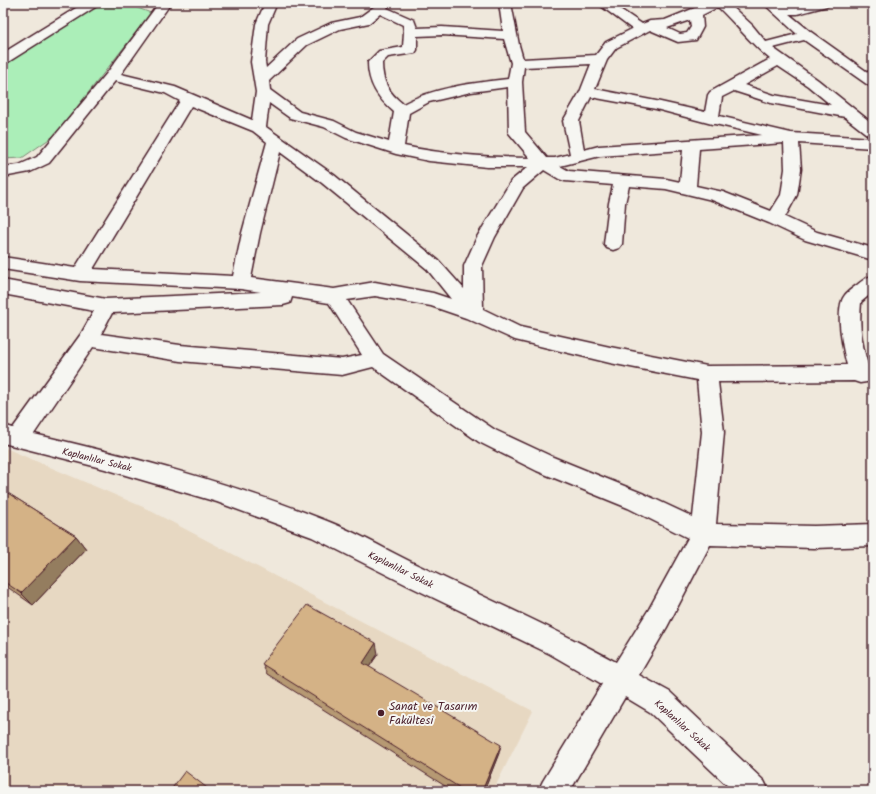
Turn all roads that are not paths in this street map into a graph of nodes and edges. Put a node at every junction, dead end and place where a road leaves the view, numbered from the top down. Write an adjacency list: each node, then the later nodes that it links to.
1 (93, 3): 17 (street)
2 (165, 3): 21 (street)
3 (271, 3): 24 (street)
4 (505, 3): 15 (street)
5 (603, 3): 12 (street)
6 (719, 3): 11 (street); 16 (street)
7 (823, 3): 10 (street)
8 (382, 6): 13 (street); 24 (street)
9 (683, 6): 11 (street)
10 (773, 7): 14 (street)
11 (695, 13): 12 (street); 12 (street)
12 (645, 27): 18 (street)
13 (411, 32): 15 (street); 28 (street)
14 (806, 35): 16 (street); 22 (street)
15 (511, 36): 20 (street)
16 (763, 47): 19 (street)
17 (3, 59)
18 (600, 59): 20 (street); 26 (street)
19 (779, 60): 25 (street); 29 (street)
20 (518, 63): 23 (street)
21 (112, 76): 27 (street); 40 (street)
22 (872, 81)
23 (515, 82): 28 (street); 39 (street)
24 (263, 86): 31 (street); 37 (street)
25 (734, 86): 29 (street); 30 (street)
26 (587, 92): 30 (street); 38 (street)
27 (188, 99): 31 (street); 47 (street)
28 (402, 111): 37 (street)
29 (850, 113): 32 (street)
30 (712, 120): 33 (street)
31 (258, 128): 34 (street)
32 (873, 132)
33 (791, 138): 35 (street); 36 (street); 43 (street)
34 (275, 142): 49 (street); 53 (street)
35 (873, 143)
36 (691, 145): 38 (street); 42 (street)
37 (396, 149): 39 (street)
38 (578, 157): 39 (street)
39 (543, 163): 41 (street); 53 (street)
40 (3, 172)
41 (622, 180): 42 (street); 44 (street)
42 (688, 189): 43 (street)
43 (775, 219): 45 (street)
44 (613, 244)
45 (873, 254)
46 (3, 263): 47 (street)
47 (80, 275): 49 (street)
48 (873, 282): 57 (street)
49 (242, 283): 51 (street)
50 (3, 287): 52 (street)
51 (334, 296): 52 (street); 53 (street); 55 (street)
52 (106, 306): 54 (street)
53 (473, 313): 56 (street)
54 (88, 339): 55 (street); 58 (street)
55 (376, 359): 59 (street)
56 (707, 374): 57 (street); 59 (street)
57 (867, 374)
58 (10, 437): 61 (street, Kaplanlılar Sokak)
59 (703, 534): 60 (street); 61 (street)
60 (873, 535)
61 (620, 679): 62 (street); 63 (street, Kaplanlılar Sokak)
62 (553, 791)
63 (754, 791)

